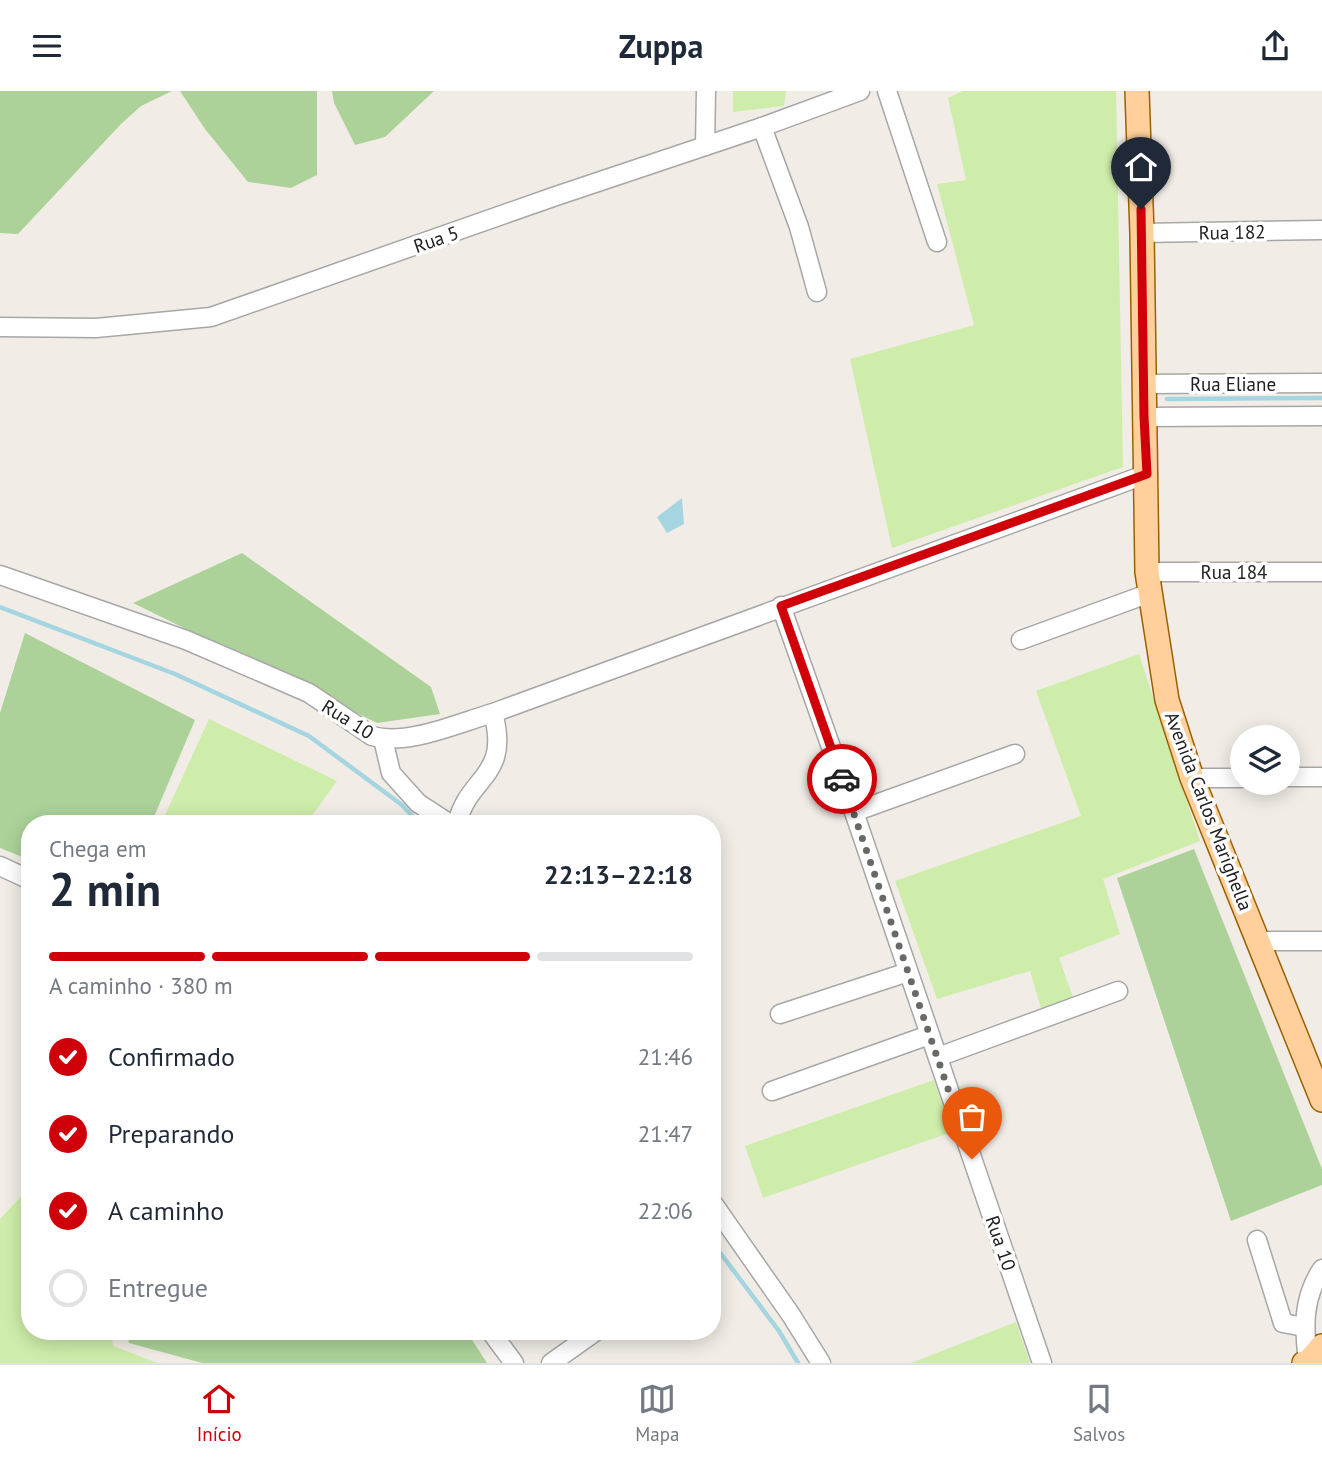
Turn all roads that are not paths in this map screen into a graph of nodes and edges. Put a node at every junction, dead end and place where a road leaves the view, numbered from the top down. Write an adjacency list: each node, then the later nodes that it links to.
1 (706, 91): 6 (street)
2 (860, 91): 5 (street, Rua 5)
3 (887, 91): 9 (street)
4 (1137, 91): 8 (main road, Avenida Carlos Marighella)
5 (762, 127): 6 (street, Rua 5); 10 (street)
6 (705, 146): 11 (street, Rua 5)
7 (1322, 230): 8 (street, Rua 182)
8 (1142, 233): 13 (main road, Avenida Carlos Marighella)
9 (937, 243)
10 (817, 292)
11 (0, 327)
12 (1322, 383): 13 (street, Rua Eliane)
13 (1143, 384): 15 (main road, Avenida Carlos Marighella)
14 (1322, 416): 15 (street, Rua Eliane)
15 (1144, 417): 16 (main road, Avenida Carlos Marighella)
16 (1147, 474): 19 (main road, Avenida Carlos Marighella); 20 (street, Rua 10)
17 (1322, 572): 19 (street, Rua 184)
18 (0, 575): 23 (street, Rua 10)
19 (1149, 583): 21 (street); 27 (main road, Avenida Carlos Marighella)
20 (781, 606): 22 (street, Rua 10); 29 (street, Rua 10)
21 (1021, 641)
22 (493, 713): 23 (street, Rua 10); 31 (street)
23 (383, 739): 30 (street)
24 (1015, 754): 29 (street)
25 (1300, 777): 26 (street)
26 (1322, 777)
27 (1192, 778): 28 (street); 34 (main road, Avenida Carlos Marighella)
28 (1230, 778)
29 (854, 812): 36 (street, Rua 10)
30 (436, 815)
31 (460, 815)
32 (0, 866): 33 (street)
33 (21, 876)
34 (1258, 941): 35 (street); 42 (main road, Avenida Carlos Marighella)
35 (1322, 941)
36 (908, 972): 38 (street); 39 (street, Rua 10)
37 (1118, 992): 40 (street)
38 (780, 1014)
39 (929, 1035): 40 (street, Rua 10); 41 (street)
40 (938, 1056): 53 (street, Rua 10)
41 (772, 1091)
42 (1322, 1100)
43 (721, 1215): 52 (street)
44 (1257, 1240): 46 (street)
45 (1322, 1269): 46 (street)
46 (1304, 1327): 49 (street)
47 (497, 1340): 50 (street)
48 (584, 1340): 51 (street)
49 (1312, 1358)
50 (514, 1363)
51 (551, 1363)
52 (821, 1363)
53 (1042, 1363)

